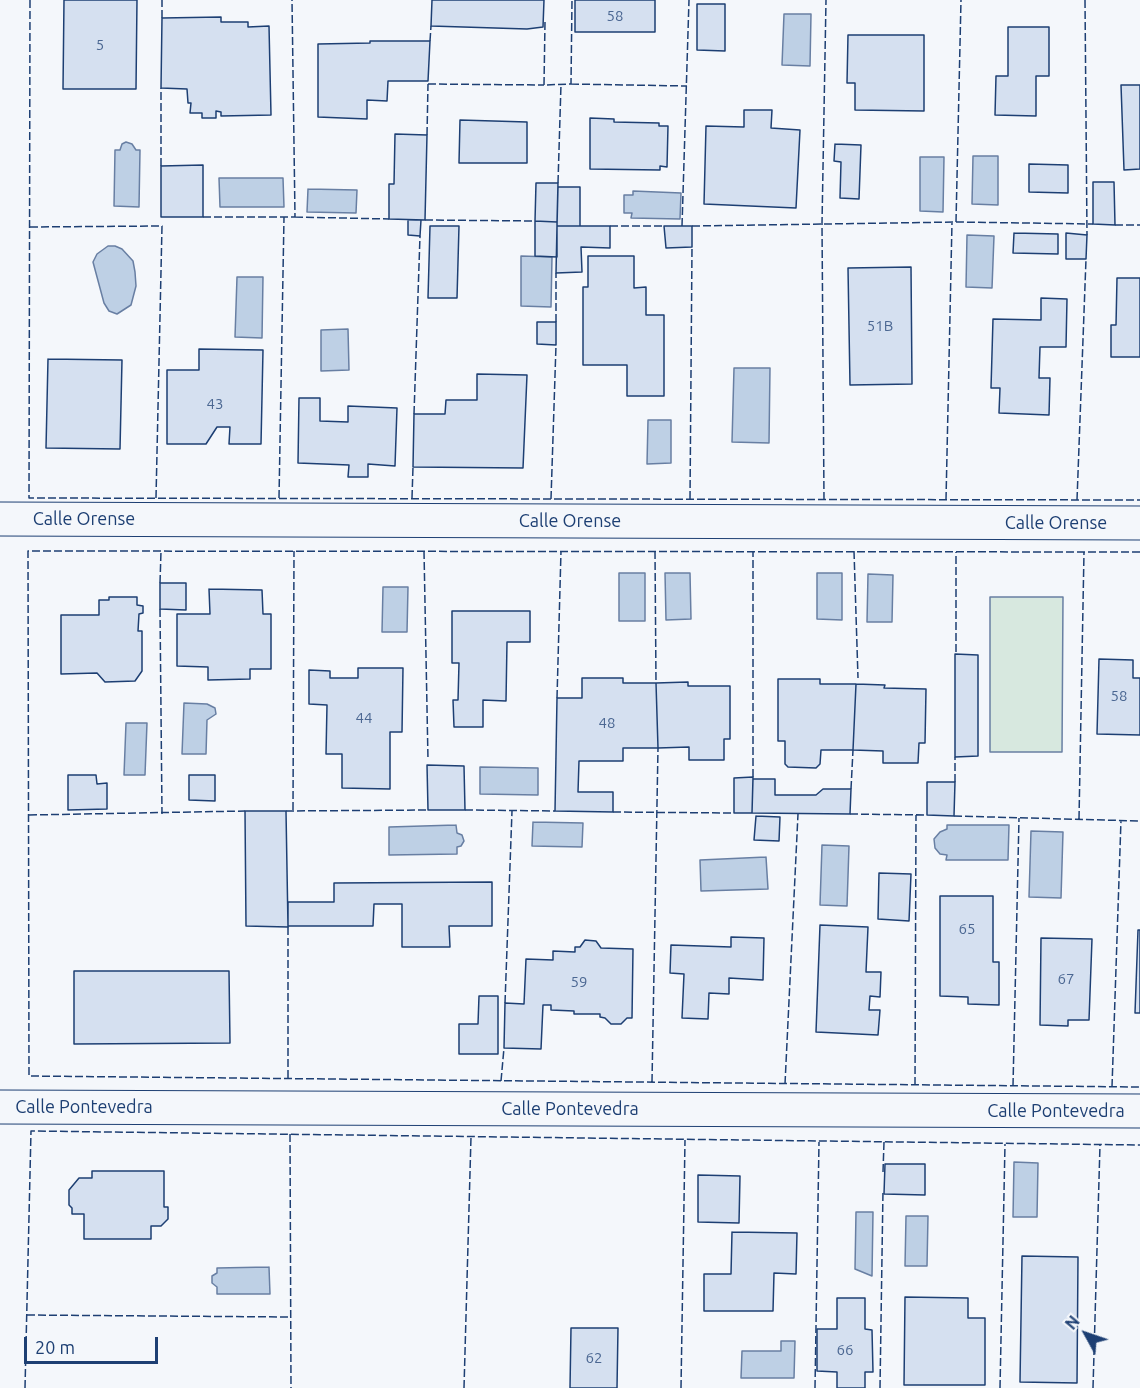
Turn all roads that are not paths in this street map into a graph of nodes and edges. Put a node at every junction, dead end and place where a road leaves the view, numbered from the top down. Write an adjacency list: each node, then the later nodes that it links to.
1 (0, 519): 2 (street, Calle Orense)
2 (1140, 524)
3 (0, 1107): 4 (street, Calle Pontevedra)
4 (1140, 1111)

